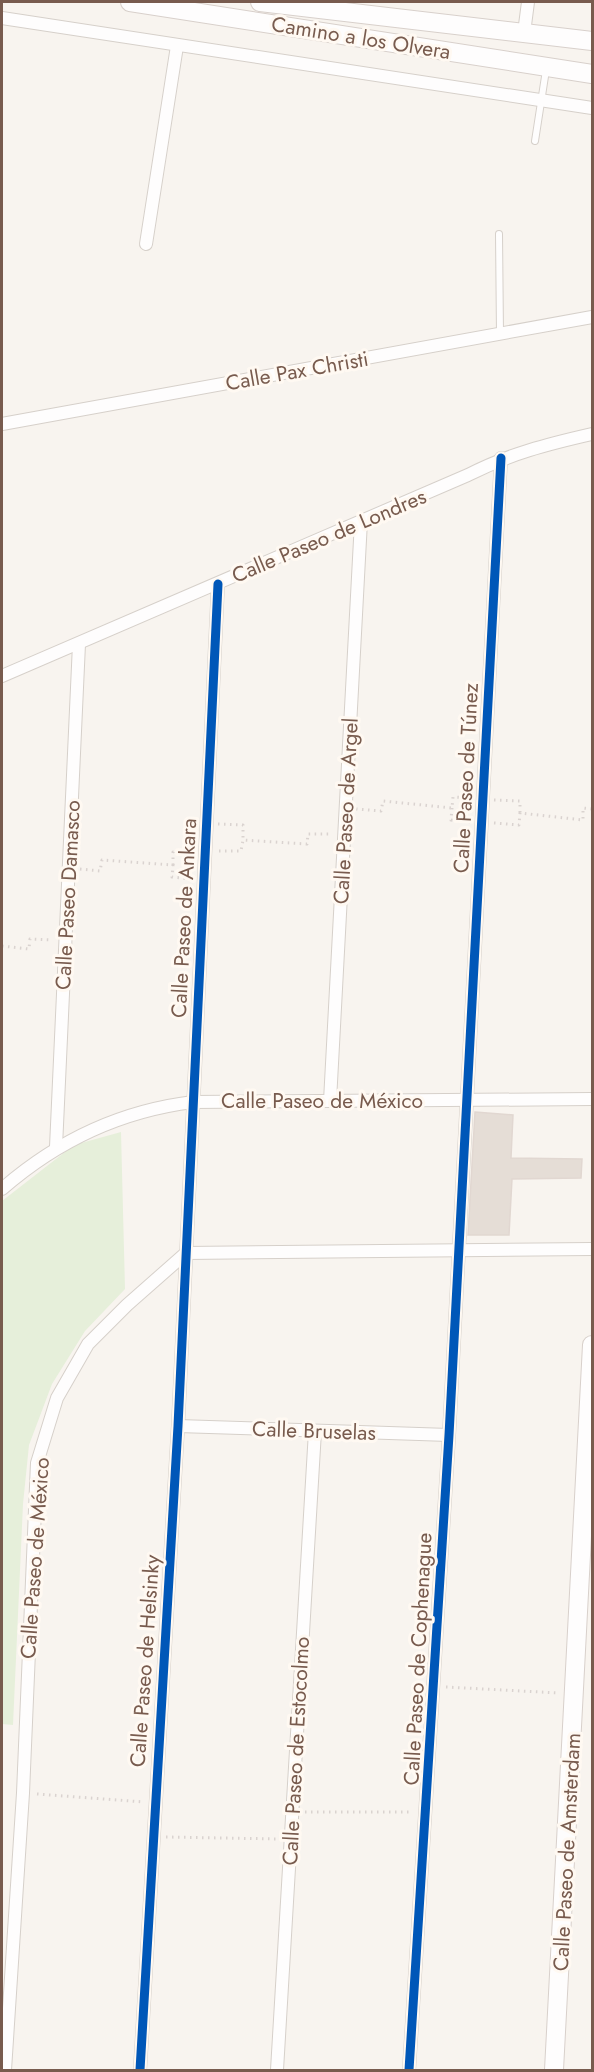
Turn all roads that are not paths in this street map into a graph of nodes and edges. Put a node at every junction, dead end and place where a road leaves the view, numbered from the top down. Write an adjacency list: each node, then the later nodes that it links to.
1 (130, 2): 10 (street, Camino a los Olvera)
2 (260, 2): 4 (street, Camino a los Olvera)
3 (528, 2): 7 (street)
4 (291, 4): 5 (street, Camino a los Olvera)
5 (375, 9): 7 (street, Camino a los Olvera)
6 (2, 18): 9 (street)
7 (524, 33): 8 (street, Camino a los Olvera)
8 (592, 41)
9 (177, 46): 12 (street); 16 (street)
10 (547, 67): 11 (street, Camino a los Olvera); 12 (lane)
11 (592, 74)
12 (542, 101): 13 (street); 14 (lane)
13 (592, 108)
14 (535, 141)
15 (499, 234): 18 (lane)
16 (146, 244)
17 (592, 318): 18 (street, Calle Pax Christi)
18 (500, 334): 19 (street, Calle Pax Christi)
19 (2, 424)
20 (592, 434): 21 (street, Calle Paseo de Londres)
21 (501, 458): 22 (street, Calle Paseo de Londres); 27 (street, Calle Paseo de Túnez)
22 (361, 521): 23 (street, Calle Paseo de Londres); 28 (street, Calle Paseo de Argel)
23 (218, 584): 24 (street, Calle Paseo de Londres); 29 (street, Calle Paseo de Ankara)
24 (79, 644): 25 (street, Calle Paseo de Londres); 30 (street, Calle Paseo Damasco)
25 (2, 676)
26 (592, 1099): 27 (street, Calle Paseo de México)
27 (468, 1100): 28 (street, Calle Paseo de México); 33 (street, Calle Paseo de Túnez)
28 (330, 1101): 29 (street, Calle Paseo de México)
29 (193, 1102): 30 (street, Calle Paseo de México); 34 (street, Calle Paseo de Ankara)
30 (56, 1147): 31 (street, Calle Paseo de México)
31 (2, 1190)
32 (592, 1249): 33 (street)
33 (458, 1250): 34 (street); 38 (street, Calle Paseo de Cophenague)
34 (186, 1253): 36 (street, Calle Paseo de Helsinky); 39 (street, Calle Paseo de México)
35 (592, 1345): 43 (street, Calle Paseo de Amsterdam)
36 (178, 1426): 37 (street, Calle Bruselas); 40 (street, Calle Paseo de Helsinky)
37 (315, 1431): 38 (street, Calle Bruselas); 41 (street, Calle Paseo de Estocolmo)
38 (449, 1435): 42 (street, Calle Paseo de Cophenague)
39 (5, 2070)
40 (140, 2070)
41 (277, 2070)
42 (409, 2070)
43 (554, 2070)

